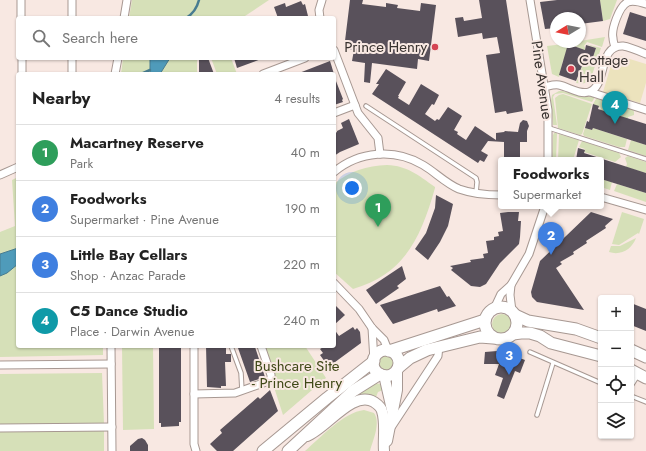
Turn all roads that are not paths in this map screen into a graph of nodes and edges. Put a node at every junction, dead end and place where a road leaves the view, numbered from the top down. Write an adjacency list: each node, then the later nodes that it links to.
1 (21, 0): 7 (street)
2 (72, 0): 8 (street)
3 (127, 0): 9 (street)
4 (322, 0): 10 (street)
5 (530, 0): 22 (street, Pine Avenue)
6 (646, 4): 11 (street)
7 (21, 16)
8 (72, 16)
9 (124, 16)
10 (320, 16)
11 (616, 47): 12 (street); 23 (street)
12 (646, 54)
13 (336, 55): 24 (street)
14 (22, 60): 18 (street)
15 (72, 60): 19 (street)
16 (118, 60): 20 (street)
17 (300, 60): 21 (street)
18 (22, 72)
19 (72, 72)
20 (116, 72)
21 (268, 72)
22 (544, 87): 23 (street); 28 (street, Pine Avenue)
23 (590, 92): 26 (street)
24 (355, 105): 27 (street); 29 (street)
25 (366, 106): 35 (lane)
26 (646, 110)
27 (336, 112)
28 (549, 128): 30 (street, Pine Avenue); 31 (lane)
29 (380, 154): 33 (street); 35 (street)
30 (548, 157)
31 (646, 159)
32 (16, 168): 34 (street)
33 (336, 170)
34 (0, 175)
35 (476, 194): 36 (street)
36 (498, 195)
37 (604, 198): 39 (street)
38 (544, 209): 41 (street)
39 (646, 210)
40 (336, 285): 45 (street)
41 (511, 285): 42 (street); 43 (street)
42 (494, 309): 43 (main road); 44 (main road)
43 (514, 313): 46 (main road); 47 (main road)
44 (485, 320): 48 (main road); 54 (main road)
45 (372, 328): 54 (street); 59 (street)
46 (513, 334): 48 (main road); 57 (main road)
47 (598, 337)
48 (494, 338): 49 (main road)
49 (439, 346): 63 (main road); 74 (street)
50 (111, 348): 60 (street)
51 (194, 348): 67 (street)
52 (232, 348): 66 (lane)
53 (262, 348): 66 (street)
54 (389, 350): 59 (main road); 63 (main road)
55 (634, 351): 58 (main road)
56 (530, 352): 61 (lane)
57 (598, 355)
58 (646, 357)
59 (374, 361): 64 (main road); 78 (main road)
60 (111, 364): 62 (street); 72 (street)
61 (553, 364): 65 (lane); 71 (lane)
62 (0, 365)
63 (397, 369): 64 (main road); 70 (street)
64 (382, 375): 70 (street); 75 (main road)
65 (598, 382)
66 (242, 391): 67 (street)
67 (194, 394): 77 (street)
68 (634, 397): 69 (lane)
69 (646, 402)
70 (392, 414): 74 (street)
71 (537, 415)
72 (112, 427): 73 (street); 76 (street)
73 (0, 428)
74 (390, 429): 80 (street)
75 (302, 438): 79 (main road); 80 (street)
76 (112, 451)
77 (196, 451)
78 (264, 451)
79 (288, 451)
80 (384, 451)

